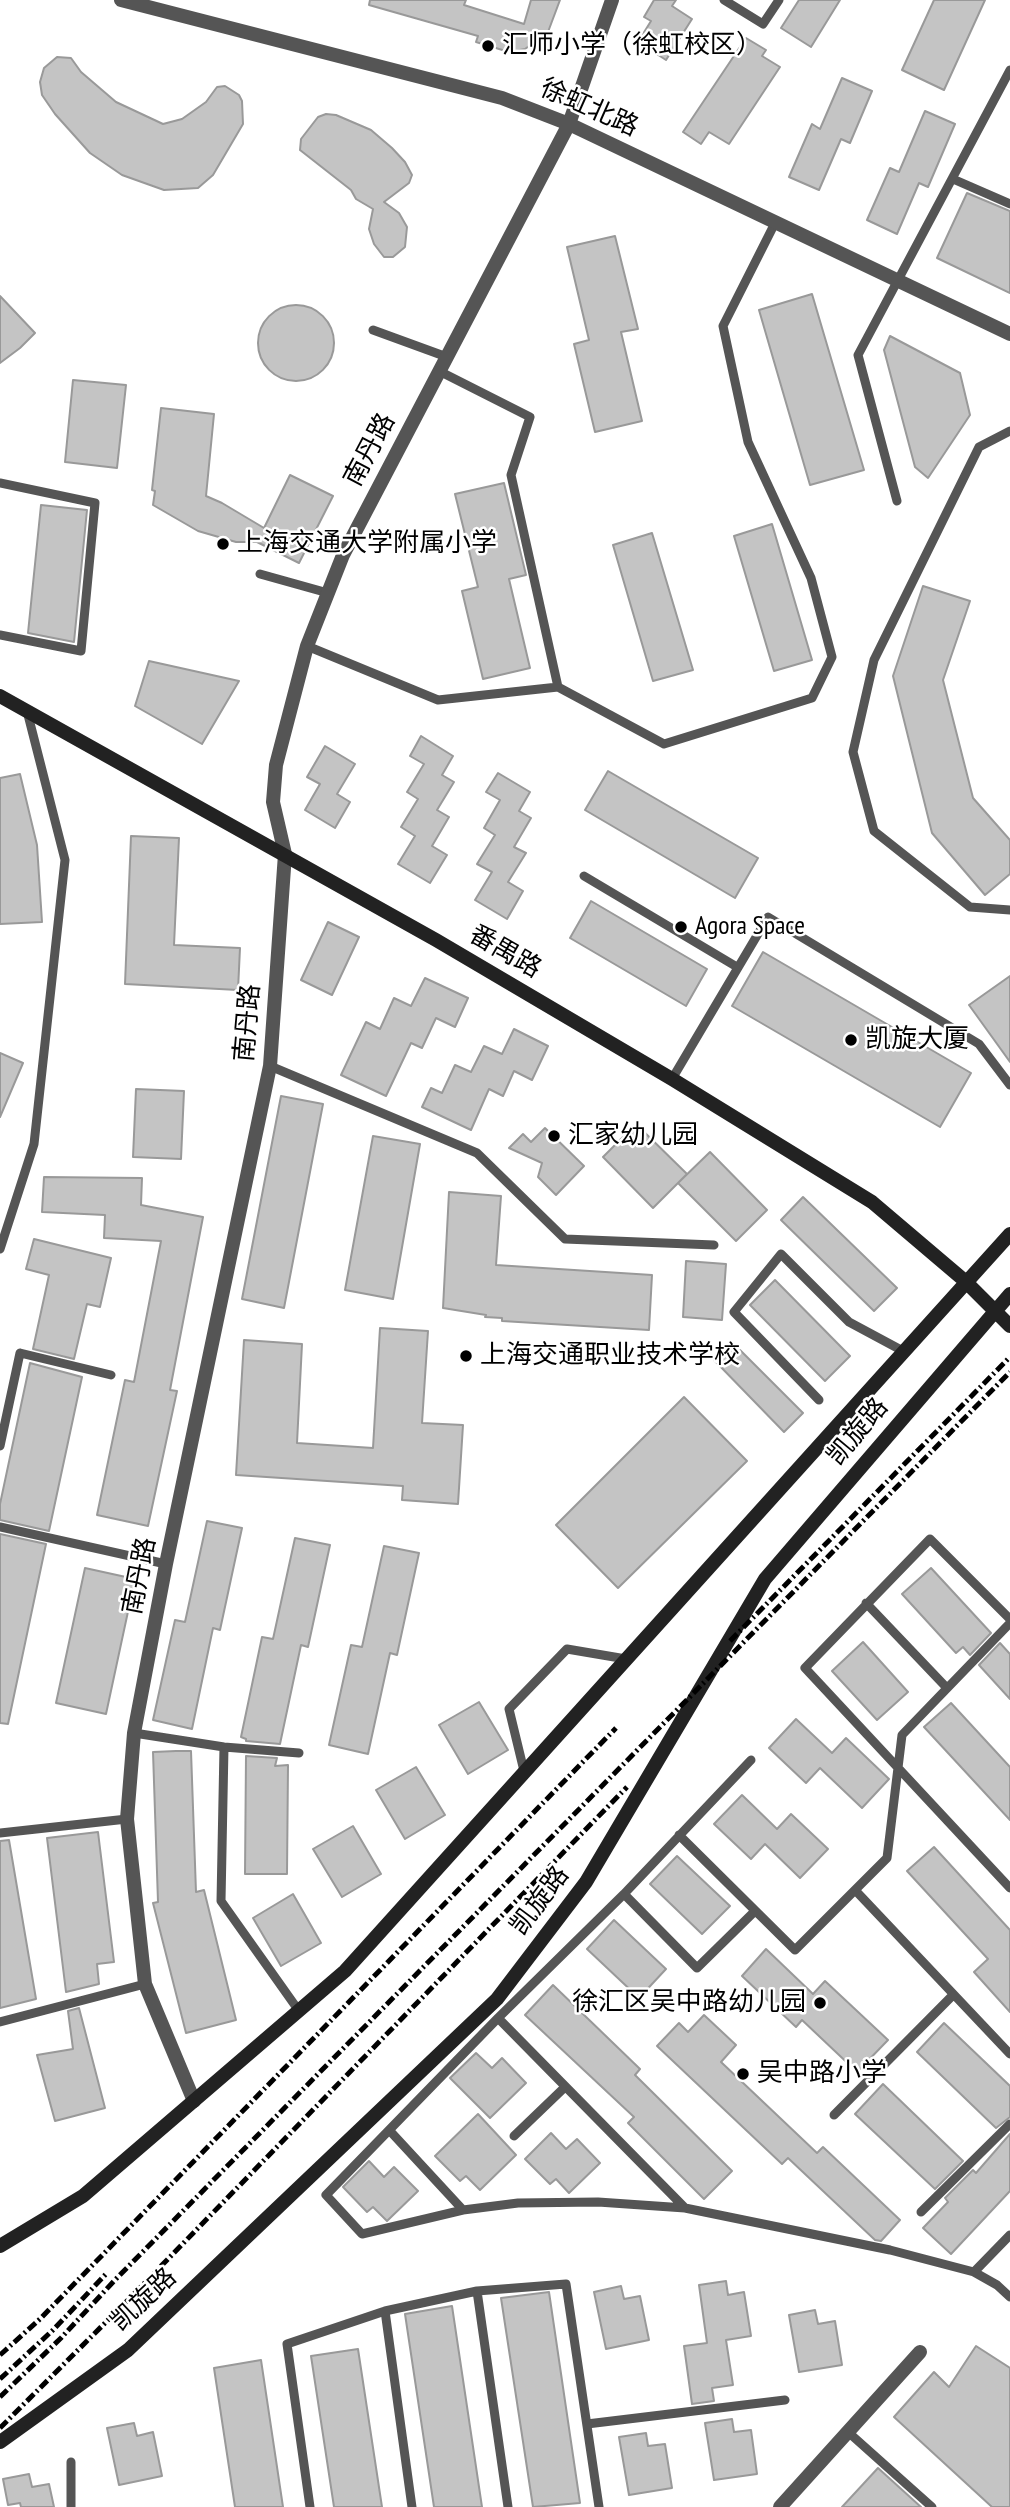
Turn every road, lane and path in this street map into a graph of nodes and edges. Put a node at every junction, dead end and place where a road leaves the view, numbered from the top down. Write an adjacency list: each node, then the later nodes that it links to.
1 (121, 0): 6 (street, 徐虹北路)
2 (612, 0): 6 (street, 南丹路)
3 (724, 0): 4 (lane)
4 (779, 0)
5 (1010, 70): 7 (lane)
6 (569, 124): 9 (street, 徐虹北路); 13 (street, 南丹路)
7 (953, 179): 8 (lane); 10 (lane)
8 (1010, 204)
9 (775, 223): 10 (street, 徐虹北路); 22 (lane)
10 (898, 282): 12 (street, 徐虹北路); 17 (lane)
11 (373, 330): 13 (lane)
12 (1010, 334)
13 (447, 357): 14 (street, 南丹路)
14 (439, 371): 19 (street, 南丹路); 22 (lane)
15 (1010, 431): 27 (lane)
16 (0, 483): 20 (lane)
17 (897, 501)
18 (260, 574): 19 (lane)
19 (327, 593): 21 (street, 南丹路)
20 (0, 635)
21 (307, 646): 22 (lane); 25 (street, 南丹路)
22 (558, 687)
23 (0, 696): 24 (street, 番禺路)
24 (27, 711): 25 (street, 番禺路); 34 (lane)
25 (285, 855): 29 (street, 南丹路); 30 (street, 番禺路)
26 (584, 876): 28 (lane)
27 (1010, 910)
28 (737, 967): 30 (lane); 31 (lane)
29 (271, 1066): 33 (lane); 44 (street, 南丹路)
30 (672, 1079): 35 (street, 番禺路)
31 (1010, 1085)
32 (1010, 1234): 35 (street, 凯旋路)
33 (714, 1245)
34 (0, 1249)
35 (965, 1281): 37 (street, 番禺路); 39 (street, 凯旋路)
36 (1010, 1294): 37 (street, 凯旋路)
37 (995, 1310): 38 (street, 番禺路); 87 (street, 凯旋路)
38 (1010, 1326)
39 (903, 1351): 41 (lane); 47 (street, 凯旋路)
40 (111, 1375): 42 (lane)
41 (818, 1400)
42 (0, 1446)
43 (0, 1527): 44 (lane)
44 (166, 1564): 49 (street, 南丹路)
45 (866, 1603): 46 (lane); 48 (lane); 53 (lane)
46 (1010, 1621): 48 (lane)
47 (625, 1659): 54 (street, 凯旋路); 54 (lane)
48 (946, 1687): 53 (lane)
49 (134, 1733): 50 (lane); 55 (street, 南丹路)
50 (224, 1747): 51 (lane); 64 (lane)
51 (299, 1753)
52 (751, 1760): 57 (lane)
53 (898, 1769): 58 (lane); 59 (lane)
54 (524, 1771): 64 (street, 凯旋路)
55 (127, 1819): 56 (lane); 62 (street, 南丹路)
56 (0, 1833)
57 (679, 1835): 60 (lane); 61 (lane)
58 (1010, 1888)
59 (855, 1890): 61 (lane); 63 (lane)
60 (624, 1894): 61 (lane); 65 (lane)
61 (755, 1911)
62 (145, 1984): 66 (lane); 69 (street, 南丹路)
63 (953, 1995): 67 (lane); 70 (lane)
64 (299, 2011): 69 (street, 凯旋路)
65 (498, 2018): 68 (lane); 72 (lane)
66 (0, 2022)
67 (1010, 2054)
68 (565, 2087): 73 (lane); 74 (lane)
69 (194, 2101): 78 (street, 凯旋路)
70 (834, 2115)
71 (1010, 2124): 76 (lane)
72 (390, 2131): 75 (lane); 75 (lane)
73 (514, 2136)
74 (685, 2208): 75 (lane); 79 (lane)
75 (463, 2210)
76 (921, 2212)
77 (1010, 2235): 79 (lane)
78 (0, 2246)
79 (974, 2272): 81 (lane)
80 (477, 2291): 82 (lane); 85 (lane); 92 (lane)
81 (1010, 2297)
82 (385, 2311): 90 (lane); 91 (lane)
83 (920, 2352): 86 (street)
84 (785, 2400): 85 (lane)
85 (587, 2424): 93 (lane)
86 (848, 2432): 94 (street); 95 (lane)
87 (0, 2442)
88 (71, 2462): 89 (lane)
89 (71, 2507)
90 (310, 2507)
91 (412, 2507)
92 (508, 2507)
93 (599, 2507)
94 (780, 2507)
95 (932, 2507)

